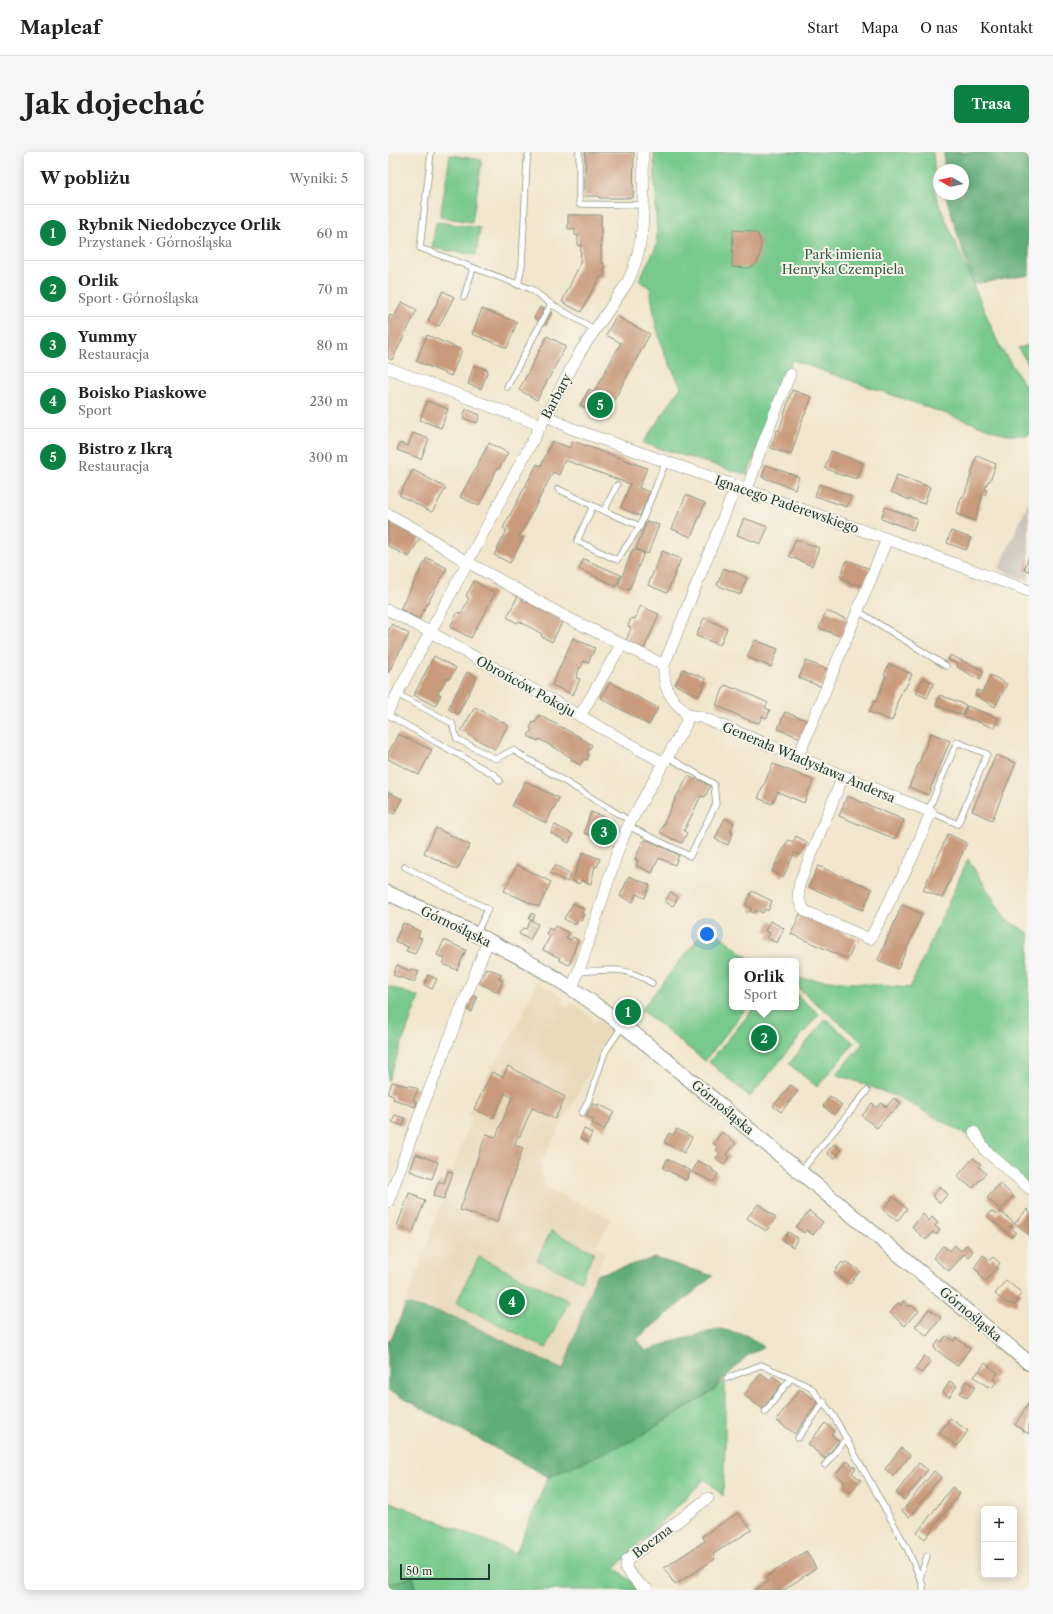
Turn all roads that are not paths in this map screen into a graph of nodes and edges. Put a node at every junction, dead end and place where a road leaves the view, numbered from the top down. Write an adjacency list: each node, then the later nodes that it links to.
1 (431, 152): 6 (lane)
2 (529, 152): 7 (lane)
3 (579, 152): 5 (lane)
4 (643, 152): 5 (street, Barbary)
5 (642, 205): 10 (street, Barbary)
6 (474, 268): 7 (lane); 8 (lane)
7 (518, 285): 9 (lane)
8 (464, 297)
9 (552, 304): 10 (lane); 13 (lane)
10 (594, 329): 14 (street, Barbary)
11 (388, 368): 14 (street, Ignacego Paderewskiego)
12 (790, 374): 19 (street)
13 (507, 387)
14 (543, 420): 15 (street, Ignacego Paderewskiego); 25 (street, Barbary)
15 (666, 461): 17 (street, Ignacego Paderewskiego); 23 (lane)
16 (617, 485): 21 (lane)
17 (736, 486): 19 (street, Ignacego Paderewskiego); 31 (street)
18 (558, 489): 20 (lane)
19 (747, 490): 24 (street, Ignacego Paderewskiego)
20 (593, 506): 21 (lane); 23 (lane)
21 (604, 511): 23 (lane)
22 (388, 514): 25 (street)
23 (640, 526)
24 (887, 539): 26 (street, Ignacego Paderewskiego); 28 (street)
25 (468, 562): 29 (street, Barbary); 30 (street)
26 (1029, 591)
27 (388, 610): 29 (street, Obrońców Pokoju)
28 (858, 611): 32 (lane); 38 (street)
29 (430, 632): 33 (street, Barbary); 37 (street, Obrońców Pokoju)
30 (621, 645): 31 (street); 37 (street)
31 (664, 665): 36 (street)
32 (946, 666)
33 (397, 694): 34 (street, Barbary); 43 (lane)
34 (388, 711)
35 (388, 715): 41 (lane)
36 (687, 715): 38 (street, Generała Władysława Andersa); 39 (street)
37 (580, 716): 39 (street, Obrońców Pokoju)
38 (798, 757): 40 (street, Generała Władysława Andersa)
39 (666, 760): 43 (street); 43 (lane)
40 (843, 776): 42 (street, Generała Władysława Andersa); 42 (street)
41 (500, 781)
42 (930, 812): 42 (lane)
43 (629, 824): 47 (street)
44 (405, 868): 46 (lane)
45 (388, 893): 46 (street, Górnośląska)
46 (482, 938): 49 (street, Górnośląska); 56 (street)
47 (579, 972): 48 (lane); 49 (street)
48 (652, 983)
49 (572, 988): 50 (street, Górnośląska)
50 (623, 1024): 52 (lane); 54 (street, Górnośląska)
51 (866, 1090): 54 (lane)
52 (582, 1113)
53 (974, 1132): 55 (street)
54 (800, 1171): 57 (street, Górnośląska)
55 (1029, 1188)
56 (388, 1202)
57 (1029, 1363)
58 (727, 1378): 59 (lane)
59 (791, 1378): 60 (lane); 61 (lane)
60 (824, 1402): 62 (lane); 63 (lane)
61 (765, 1412)
62 (798, 1438)
63 (846, 1439): 64 (lane); 67 (lane)
64 (825, 1465)
65 (708, 1498): 68 (street, Boczna)
66 (927, 1556): 67 (lane)
67 (920, 1578): 69 (lane)
68 (648, 1590)
69 (923, 1590)

